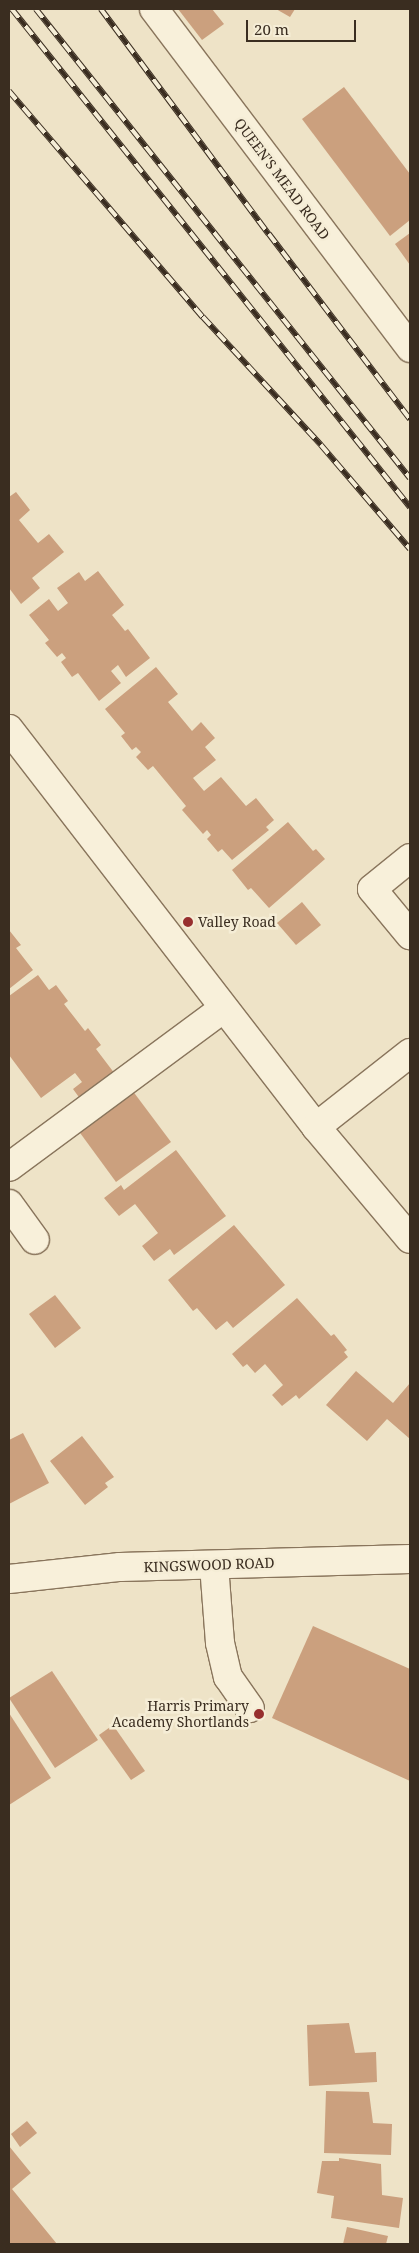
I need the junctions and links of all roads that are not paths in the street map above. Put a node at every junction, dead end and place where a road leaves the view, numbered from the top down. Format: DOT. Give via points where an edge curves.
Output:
graph roads {
  1 [pos="154,9"];
  2 [pos="410,348"];
  3 [pos="9,729"];
  4 [pos="410,858"];
  5 [pos="410,935"];
  6 [pos="224,1008"];
  7 [pos="410,1053"];
  8 [pos="316,1128"];
  9 [pos="9,1167"];
  10 [pos="9,1204"];
  11 [pos="410,1239"];
  12 [pos="35,1240"];
  13 [pos="410,1559"];
  14 [pos="214,1565"];
  15 [pos="9,1579"];
  16 [pos="250,1708"];
  1 -- 2 [label="street, QUEEN'S MEAD ROAD"];
  3 -- 6 [label="street"];
  4 -- 5 [label="street" via="372,889"];
  6 -- 8 [label="street"];
  6 -- 9 [label="street"];
  7 -- 8 [label="street"];
  8 -- 11 [label="street"];
  10 -- 12 [label="street"];
  13 -- 14 [label="street, KINGSWOOD ROAD"];
  14 -- 15 [label="street, KINGSWOOD ROAD" via="120,1567"];
  14 -- 16 [label="street" via="220,1643 228,1677"];
}
